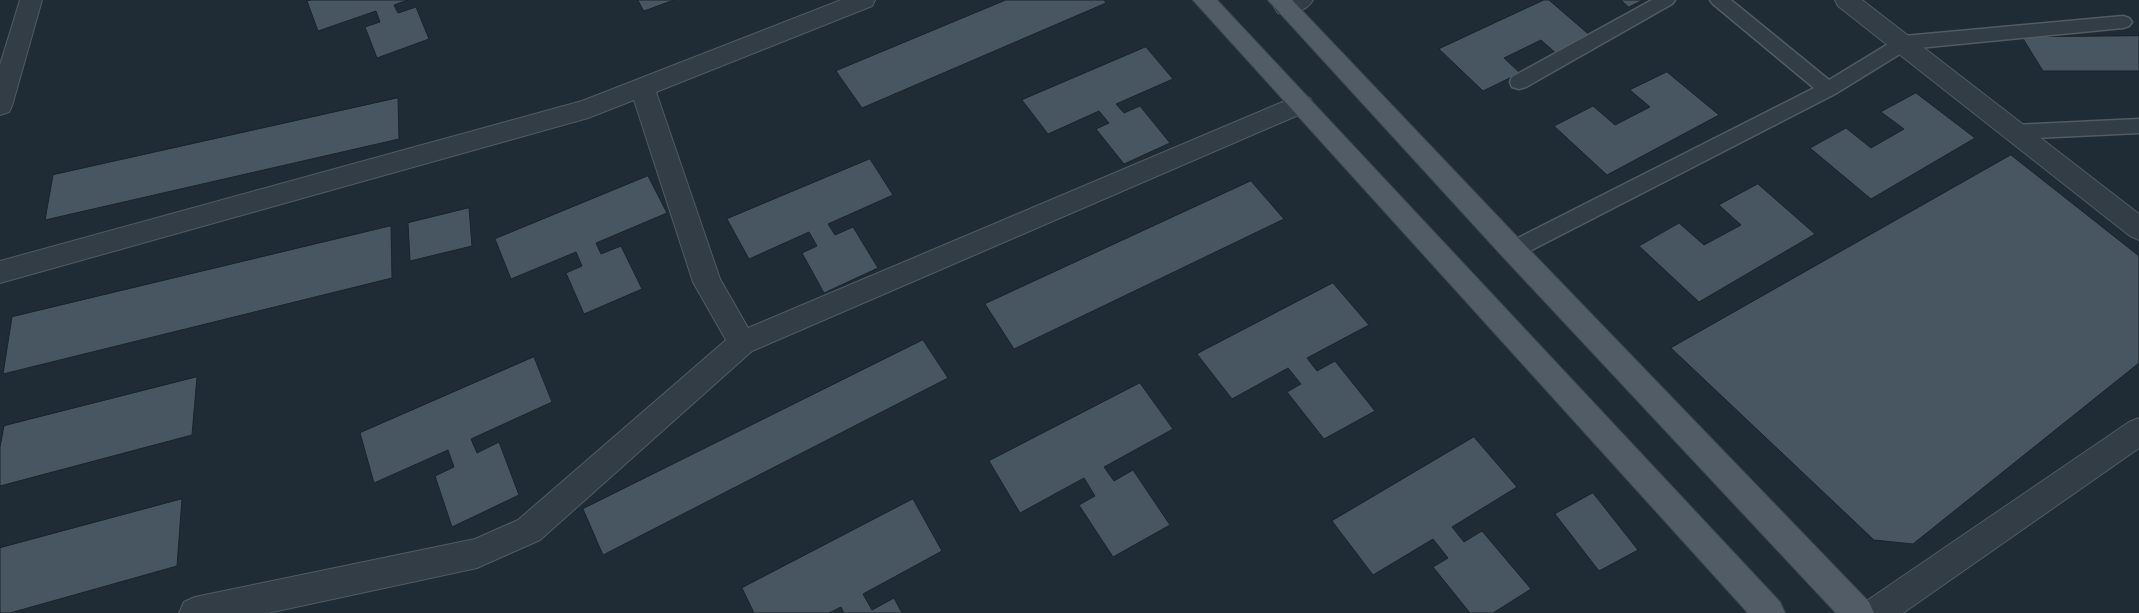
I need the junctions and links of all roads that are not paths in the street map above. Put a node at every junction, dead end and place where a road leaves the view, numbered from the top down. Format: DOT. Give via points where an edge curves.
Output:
graph roads {
  1 [pos="31,0"];
  2 [pos="864,0"];
  3 [pos="1204,0"];
  4 [pos="1666,0"];
  5 [pos="1718,0"];
  6 [pos="1846,0"];
  7 [pos="1289,2"];
  8 [pos="2123,22"];
  9 [pos="1904,43"];
  10 [pos="1519,82"];
  11 [pos="642,87"];
  12 [pos="1828,89"];
  13 [pos="1301,104"];
  14 [pos="0,106"];
  15 [pos="2139,126"];
  16 [pos="2014,132"];
  17 [pos="2139,229"];
  18 [pos="1513,250"];
  19 [pos="0,272"];
  20 [pos="742,343"];
  21 [pos="2139,431"];
  22 [pos="195,613"];
  23 [pos="1769,613"];
  24 [pos="1858,613"];
  25 [pos="1876,613"];
  1 -- 14 [label="street"];
  2 -- 11 [label="street"];
  3 -- 13 [label="main road"];
  4 -- 10 [label="lane"];
  5 -- 12 [label="lane"];
  6 -- 9 [label="street"];
  7 -- 18 [label="main road"];
  8 -- 9 [label="lane"];
  9 -- 12 [label="lane"];
  9 -- 16 [label="street"];
  11 -- 19 [label="street" via="588,109"];
  11 -- 20 [label="street" via="707,282"];
  12 -- 18 [label="lane"];
  13 -- 20 [label="street"];
  13 -- 23 [label="main road"];
  15 -- 16 [label="lane"];
  16 -- 17 [label="street"];
  18 -- 24 [label="main road"];
  20 -- 22 [label="street" via="529,530 478,552"];
  21 -- 25 [label="street"];
}
